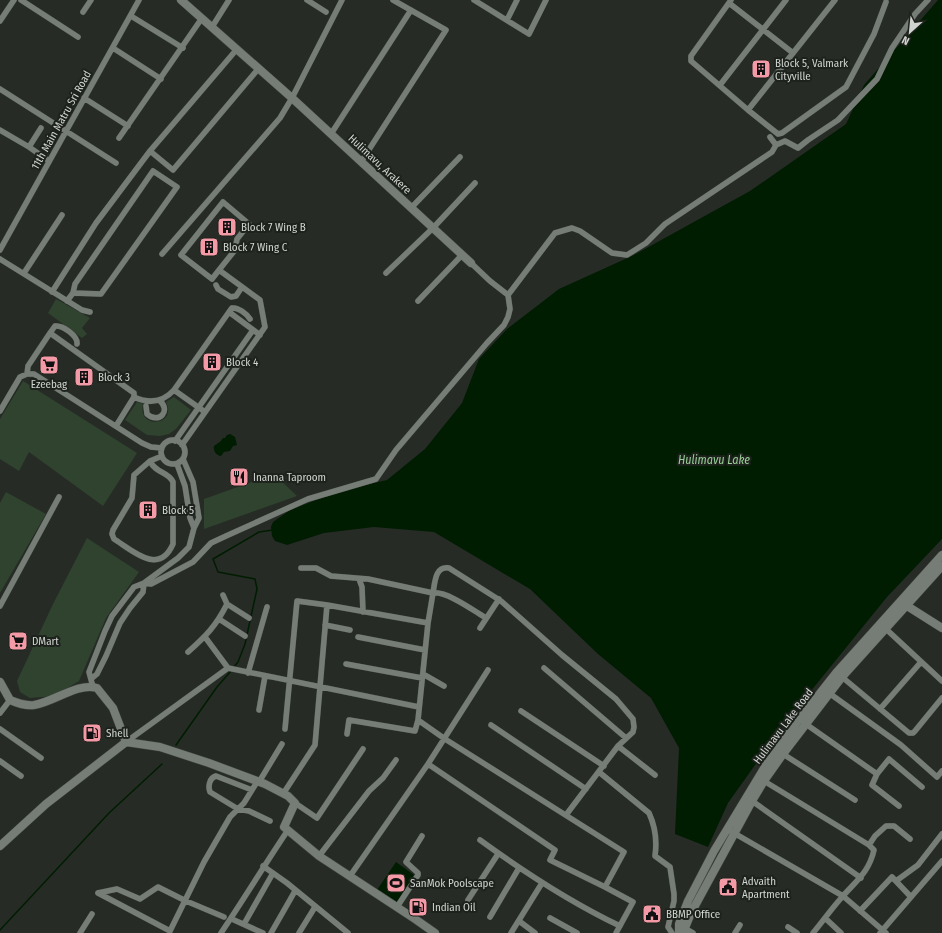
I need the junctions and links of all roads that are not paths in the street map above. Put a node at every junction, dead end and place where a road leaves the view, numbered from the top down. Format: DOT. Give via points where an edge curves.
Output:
graph roads {
  1 [pos="14,0"];
  2 [pos="21,0"];
  3 [pos="91,0"];
  4 [pos="139,0"];
  5 [pos="229,0"];
  6 [pos="307,0"];
  7 [pos="342,0"];
  8 [pos="393,0"];
  9 [pos="474,0"];
  10 [pos="517,0"];
  11 [pos="546,0"];
  12 [pos="786,0"];
  13 [pos="835,0"];
  14 [pos="928,0"];
  15 [pos="886,1"];
  16 [pos="186,2"];
  17 [pos="730,2"];
  18 [pos="484,3"];
  19 [pos="411,10"];
  20 [pos="83,12"];
  21 [pos="326,12"];
  22 [pos="131,16"];
  23 [pos="202,18"];
  24 [pos="507,20"];
  25 [pos="0,21"];
  26 [pos="212,28"];
  27 [pos="763,29"];
  28 [pos="78,37"];
  29 [pos="113,48"];
  30 [pos="183,48"];
  31 [pos="237,49"];
  32 [pos="793,53"];
  33 [pos="259,68"];
  34 [pos="161,79"];
  35 [pos="720,85"];
  36 [pos="0,89"];
  37 [pos="84,98"];
  38 [pos="292,98"];
  39 [pos="748,110"];
  40 [pos="128,126"];
  41 [pos="41,128"];
  42 [pos="0,130"];
  43 [pos="66,132"];
  44 [pos="331,134"];
  45 [pos="770,137"];
  46 [pos="119,138"];
  47 [pos="776,145"];
  48 [pos="29,147"];
  49 [pos="150,151"];
  50 [pos="460,157"];
  51 [pos="49,161"];
  52 [pos="361,162"];
  53 [pos="116,163"];
  54 [pos="476,183"];
  55 [pos="411,208"];
  56 [pos="62,215"];
  57 [pos="433,228"];
  58 [pos="0,250"];
  59 [pos="162,254"];
  60 [pos="462,255"];
  61 [pos="0,259"];
  62 [pos="471,262"];
  63 [pos="219,270"];
  64 [pos="24,273"];
  65 [pos="386,273"];
  66 [pos="216,285"];
  67 [pos="242,287"];
  68 [pos="52,292"];
  69 [pos="73,293"];
  70 [pos="508,295"];
  71 [pos="67,301"];
  72 [pos="418,301"];
  73 [pos="90,312"];
  74 [pos="229,312"];
  75 [pos="250,319"];
  76 [pos="253,330"];
  77 [pos="50,334"];
  78 [pos="260,335"];
  79 [pos="77,344"];
  80 [pos="27,374"];
  81 [pos="174,390"];
  82 [pos="134,397"];
  83 [pos="159,400"];
  84 [pos="146,406"];
  85 [pos="198,408"];
  86 [pos="0,411"];
  87 [pos="204,412"];
  88 [pos="116,426"];
  89 [pos="175,441"];
  90 [pos="182,444"];
  91 [pos="162,448"];
  92 [pos="162,456"];
  93 [pos="183,459"];
  94 [pos="150,461"];
  95 [pos="166,461"];
  96 [pos="177,464"];
  97 [pos="153,467"];
  98 [pos="59,497"];
  99 [pos="194,528"];
  100 [pos="942,555"];
  101 [pos="942,566"];
  102 [pos="301,568"];
  103 [pos="359,578"];
  104 [pos="144,583"];
  105 [pos="433,593"];
  106 [pos="223,595"];
  107 [pos="499,599"];
  108 [pos="905,601"];
  109 [pos="227,604"];
  110 [pos="327,605"];
  111 [pos="0,606"];
  112 [pos="267,607"];
  113 [pos="363,612"];
  114 [pos="249,618"];
  115 [pos="486,618"];
  116 [pos="219,619"];
  117 [pos="942,622"];
  118 [pos="428,623"];
  119 [pos="325,626"];
  120 [pos="480,628"];
  121 [pos="942,628"];
  122 [pos="886,629"];
  123 [pos="350,630"];
  124 [pos="245,636"];
  125 [pos="205,637"];
  126 [pos="358,637"];
  127 [pos="425,650"];
  128 [pos="188,652"];
  129 [pos="921,662"];
  130 [pos="346,664"];
  131 [pos="544,668"];
  132 [pos="231,669"];
  133 [pos="488,670"];
  134 [pos="248,673"];
  135 [pos="265,676"];
  136 [pos="422,676"];
  137 [pos="842,678"];
  138 [pos="289,680"];
  139 [pos="942,681"];
  140 [pos="0,682"];
  141 [pos="92,683"];
  142 [pos="320,686"];
  143 [pos="444,686"];
  144 [pos="829,693"];
  145 [pos="5,694"];
  146 [pos="942,698"];
  147 [pos="419,707"];
  148 [pos="880,709"];
  149 [pos="259,710"];
  150 [pos="521,711"];
  151 [pos="0,713"];
  152 [pos="418,720"];
  153 [pos="802,722"];
  154 [pos="491,725"];
  155 [pos="285,728"];
  156 [pos="0,729"];
  157 [pos="347,734"];
  158 [pos="626,738"];
  159 [pos="445,739"];
  160 [pos="126,742"];
  161 [pos="282,744"];
  162 [pos="618,746"];
  163 [pos="363,749"];
  164 [pos="783,754"];
  165 [pos="41,758"];
  166 [pos="396,760"];
  167 [pos="0,761"];
  168 [pos="428,764"];
  169 [pos="604,766"];
  170 [pos="942,771"];
  171 [pos="599,772"];
  172 [pos="877,774"];
  173 [pos="655,775"];
  174 [pos="21,776"];
  175 [pos="764,781"];
  176 [pos="258,782"];
  177 [pos="922,787"];
  178 [pos="586,789"];
  179 [pos="252,790"];
  180 [pos="283,794"];
  181 [pos="855,800"];
  182 [pos="752,801"];
  183 [pos="295,803"];
  184 [pos="898,806"];
  185 [pos="238,809"];
  186 [pos="566,815"];
  187 [pos="270,821"];
  188 [pos="288,830"];
  189 [pos="731,831"];
  190 [pos="942,834"];
  191 [pos="422,836"];
  192 [pos="910,839"];
  193 [pos="480,840"];
  194 [pos="868,845"];
  195 [pos="0,846"];
  196 [pos="498,854"];
  197 [pos="319,856"];
  198 [pos="942,861"];
  199 [pos="263,866"];
  200 [pos="519,868"];
  201 [pos="273,873"];
  202 [pos="350,876"];
  203 [pos="861,878"];
  204 [pos="896,881"];
  205 [pos="542,883"];
  206 [pos="605,887"];
  207 [pos="295,891"];
  208 [pos="843,896"];
  209 [pos="911,897"];
  210 [pos="468,900"];
  211 [pos="186,901"];
  212 [pos="315,907"];
  213 [pos="397,907"];
  214 [pos="860,911"];
  215 [pos="92,914"];
  216 [pos="224,917"];
  217 [pos="490,917"];
  218 [pos="550,918"];
  219 [pos="825,918"];
  220 [pos="234,920"];
  221 [pos="519,922"];
  222 [pos="244,924"];
  223 [pos="620,926"];
  224 [pos="740,926"];
  225 [pos="788,927"];
  226 [pos="685,932"];
  227 [pos="883,932"];
  228 [pos="80,933"];
  229 [pos="221,933"];
  230 [pos="263,933"];
  231 [pos="271,933"];
  232 [pos="299,933"];
  233 [pos="348,933"];
  234 [pos="435,933"];
  235 [pos="511,933"];
  236 [pos="535,933"];
  237 [pos="577,933"];
  238 [pos="616,933"];
  239 [pos="672,933"];
  240 [pos="735,933"];
  241 [pos="797,933"];
  242 [pos="813,933"];
  243 [pos="841,933"];
  1 -- 25 [label="street"];
  2 -- 28 [label="street"];
  3 -- 20 [label="street"];
  4 -- 22 [label="street, 11th Main Matru Sri Road"];
  5 -- 26 [label="street"];
  6 -- 21 [label="street"];
  7 -- 38 [label="street"];
  8 -- 19 [label="street"];
  9 -- 18 [label="street"];
  10 -- 24 [label="street"];
  11 -- 24 [label="street" via="529,34"];
  12 -- 27 [label="street"];
  13 -- 32 [label="street"];
  14 -- 47 [label="street" via="892,48 877,79 838,120 798,148 785,141"];
  15 -- 39 [label="street" via="874,34 843,90 780,134"];
  16 -- 23 [label="main road, Hulimavu, Arakere"];
  17 -- 27 [label="street"];
  17 -- 35 [label="street" via="690,56 692,63"];
  18 -- 24 [label="street"];
  19 -- 44 [label="street"];
  19 -- 52 [label="street" via="446,30"];
  22 -- 29 [label="street, 11th Main Matru Sri Road"];
  22 -- 30 [label="street"];
  23 -- 26 [label="main road, Hulimavu, Arakere"];
  23 -- 30 [label="street"];
  26 -- 31 [label="main road, Hulimavu, Arakere"];
  27 -- 32 [label="street"];
  27 -- 35 [label="street"];
  29 -- 34 [label="street"];
  29 -- 37 [label="street, 11th Main Matru Sri Road"];
  30 -- 34 [label="street"];
  31 -- 33 [label="main road, Hulimavu, Arakere"];
  31 -- 49 [label="street"];
  32 -- 39 [label="street"];
  33 -- 38 [label="main road, Hulimavu, Arakere"];
  33 -- 49 [label="street" via="173,170"];
  34 -- 40 [label="street"];
  35 -- 39 [label="street"];
  36 -- 43 [label="street"];
  37 -- 40 [label="street"];
  37 -- 43 [label="street, 11th Main Matru Sri Road"];
  38 -- 44 [label="main road, Hulimavu, Arakere"];
  38 -- 59 [label="street" via="274,125"];
  40 -- 46 [label="street"];
  41 -- 48 [label="street"];
  42 -- 48 [label="street"];
  43 -- 51 [label="street, 11th Main Matru Sri Road"];
  43 -- 53 [label="street"];
  44 -- 52 [label="main road, Hulimavu, Arakere"];
  45 -- 47 [label="street"];
  47 -- 70 [label="street" via="772,152 665,224 646,243 631,253 612,253 572,228 555,234"];
  48 -- 51 [label="street"];
  49 -- 68 [label="street" via="96,223"];
  50 -- 55 [label="street"];
  51 -- 58 [label="street, 11th Main Matru Sri Road"];
  52 -- 55 [label="main road, Hulimavu, Arakere"];
  54 -- 57 [label="street"];
  55 -- 57 [label="main road, Hulimavu, Arakere"];
  56 -- 64 [label="street"];
  57 -- 60 [label="main road, Hulimavu, Arakere"];
  57 -- 65 [label="street"];
  60 -- 62 [label="main road, Hulimavu, Arakere"];
  60 -- 72 [label="street"];
  61 -- 64 [label="street"];
  62 -- 70 [label="street, Hulimavu, Arakere"];
  63 -- 63 [label="street" via="212,278 181,255 223,202 249,224 237,239 235,250"];
  63 -- 67 [label="street"];
  64 -- 68 [label="street"];
  66 -- 67 [label="street" via="231,297 236,296"];
  67 -- 78 [label="street" via="260,300 266,326"];
  68 -- 71 [label="street"];
  69 -- 69 [label="street" via="75,284 153,171 177,187 101,294"];
  69 -- 71 [label="street"];
  70 -- 104 [label="street" via="510,309 504,325 396,450 376,479 308,499 211,543 193,562 151,584"];
  71 -- 73 [label="street"];
  74 -- 75 [label="street" via="235,308"];
  74 -- 76 [label="street"];
  74 -- 81 [label="street"];
  76 -- 78 [label="street"];
  76 -- 85 [label="street"];
  77 -- 79 [label="street" via="55,326 61,326 76,337"];
  77 -- 80 [label="street" via="28,366"];
  77 -- 82 [label="street" via="134,394"];
  78 -- 87 [label="street"];
  80 -- 86 [label="street" via="20,377"];
  80 -- 88 [label="street" via="37,374"];
  81 -- 83 [label="street"];
  81 -- 85 [label="street"];
  82 -- 83 [label="street" via="144,401"];
  82 -- 88 [label="street"];
  83 -- 84 [label="street" via="165,409 160,417 149,416"];
  85 -- 87 [label="street"];
  85 -- 89 [label="street"];
  87 -- 90 [label="street"];
  88 -- 91 [label="street" via="146,445"];
  89 -- 90 [label="street"];
  89 -- 91 [label="street" via="168,442"];
  90 -- 93 [label="street" via="185,452"];
  91 -- 92 [label="street"];
  92 -- 94 [label="street"];
  92 -- 95 [label="street"];
  93 -- 96 [label="street"];
  93 -- 99 [label="street" via="193,482 197,502 199,518"];
  94 -- 97 [label="street"];
  94 -- 97 [label="street" via="134,475 132,498 112,534 114,539 146,560 164,556 173,544 174,487 170,477"];
  95 -- 96 [label="street"];
  95 -- 97 [label="street"];
  96 -- 99 [label="street" via="185,486"];
  98 -- 111 [label="street"];
  99 -- 104 [label="street" via="189,546 178,558"];
  100 -- 108 [label="main road, Hulimavu Lake Road"];
  101 -- 108 [label="main road, Hulimavu Lake Road"];
  102 -- 103 [label="street" via="316,568 331,576"];
  103 -- 105 [label="street"];
  103 -- 113 [label="street"];
  104 -- 141 [label="street" via="143,592 120,623"];
  104 -- 141 [label="street" via="134,586 110,621 89,672"];
  105 -- 107 [label="street" via="435,577 444,567"];
  105 -- 115 [label="street" via="453,598"];
  105 -- 118 [label="street"];
  106 -- 109 [label="street"];
  107 -- 115 [label="street"];
  107 -- 158 [label="street" via="627,710 634,724 633,732"];
  108 -- 117 [label="main road"];
  108 -- 121 [label="main road"];
  108 -- 122 [label="main road, Hulimavu Lake Road"];
  108 -- 153 [label="main road, Hulimavu Lake Road" via="836,673"];
  109 -- 114 [label="street"];
  109 -- 116 [label="street"];
  110 -- 113 [label="street"];
  110 -- 119 [label="street"];
  110 -- 138 [label="street" via="297,601"];
  112 -- 134 [label="street"];
  113 -- 118 [label="street"];
  115 -- 120 [label="street"];
  116 -- 124 [label="street"];
  116 -- 125 [label="street"];
  118 -- 127 [label="street"];
  119 -- 123 [label="street"];
  119 -- 142 [label="street"];
  122 -- 129 [label="street"];
  122 -- 137 [label="main road, Hulimavu Lake Road"];
  125 -- 128 [label="street"];
  125 -- 132 [label="street"];
  126 -- 127 [label="street"];
  127 -- 136 [label="street"];
  129 -- 139 [label="street"];
  129 -- 148 [label="street"];
  130 -- 136 [label="street"];
  131 -- 158 [label="street"];
  132 -- 134 [label="street"];
  132 -- 160 [label="street"];
  133 -- 159 [label="street"];
  134 -- 135 [label="street"];
  135 -- 138 [label="street"];
  135 -- 149 [label="street"];
  136 -- 143 [label="street"];
  136 -- 147 [label="street"];
  137 -- 144 [label="main road, Hulimavu Lake Road"];
  137 -- 148 [label="street"];
  138 -- 142 [label="street"];
  138 -- 155 [label="street"];
  140 -- 145 [label="main road"];
  141 -- 145 [label="main road" via="34,705 27,705"];
  141 -- 160 [label="main road" via="113,708"];
  142 -- 147 [label="street"];
  142 -- 180 [label="street" via="315,745"];
  144 -- 153 [label="main road, Hulimavu Lake Road"];
  144 -- 170 [label="street" via="901,746 937,777"];
  145 -- 151 [label="street"];
  146 -- 148 [label="street" via="913,733 909,733"];
  147 -- 152 [label="street"];
  150 -- 169 [label="street"];
  152 -- 157 [label="street" via="415,731 348,720"];
  152 -- 159 [label="street"];
  153 -- 164 [label="main road, Hulimavu Lake Road"];
  153 -- 172 [label="street"];
  153 -- 189 [label="main road, Hulimavu Lake Road" via="766,765"];
  154 -- 178 [label="street"];
  156 -- 165 [label="street"];
  158 -- 162 [label="street"];
  159 -- 168 [label="street"];
  159 -- 186 [label="street"];
  160 -- 176 [label="main road" via="168,750"];
  160 -- 195 [label="main road" via="46,804"];
  161 -- 176 [label="street"];
  162 -- 169 [label="street"];
  162 -- 173 [label="street"];
  163 -- 183 [label="street" via="318,818"];
  164 -- 175 [label="main road, Hulimavu Lake Road"];
  164 -- 181 [label="street"];
  166 -- 197 [label="street"];
  167 -- 174 [label="street"];
  168 -- 202 [label="street"];
  168 -- 206 [label="street" via="555,850 550,860"];
  169 -- 171 [label="street"];
  171 -- 178 [label="street"];
  171 -- 239 [label="street" via="649,813 653,822 655,856 670,867 674,894 668,927"];
  172 -- 177 [label="street" via="889,758"];
  172 -- 184 [label="street" via="872,785"];
  175 -- 182 [label="main road, Hulimavu Lake Road"];
  175 -- 194 [label="street"];
  176 -- 179 [label="street"];
  176 -- 180 [label="main road"];
  178 -- 186 [label="street"];
  179 -- 185 [label="street"];
  179 -- 185 [label="street" via="216,776 212,778 210,792"];
  180 -- 183 [label="main road"];
  182 -- 189 [label="main road, Hulimavu Lake Road"];
  182 -- 203 [label="street"];
  183 -- 188 [label="main road" via="284,827"];
  185 -- 187 [label="street"];
  185 -- 211 [label="street" via="230,817 204,862"];
  186 -- 206 [label="street" via="624,852"];
  188 -- 197 [label="main road"];
  188 -- 199 [label="street"];
  189 -- 208 [label="street"];
  189 -- 226 [label="main road, Hulimavu Lake Road" via="691,913"];
  190 -- 204 [label="street" via="918,865"];
  191 -- 213 [label="street" via="406,862 418,875"];
  192 -- 194 [label="street" via="894,826 886,826"];
  193 -- 196 [label="street"];
  194 -- 203 [label="street" via="874,850"];
  196 -- 200 [label="street"];
  196 -- 210 [label="street"];
  197 -- 202 [label="main road"];
  198 -- 209 [label="street"];
  199 -- 201 [label="street"];
  199 -- 229 [label="street"];
  200 -- 205 [label="street"];
  200 -- 217 [label="street"];
  201 -- 207 [label="street"];
  201 -- 222 [label="street"];
  202 -- 213 [label="main road"];
  203 -- 208 [label="street"];
  204 -- 209 [label="street"];
  204 -- 214 [label="street" via="892,877"];
  205 -- 221 [label="street"];
  205 -- 223 [label="street" via="585,909"];
  206 -- 223 [label="street" via="633,902"];
  207 -- 212 [label="street"];
  207 -- 231 [label="street"];
  208 -- 214 [label="street"];
  208 -- 219 [label="street"];
  209 -- 227 [label="street"];
  211 -- 211 [label="street" via="170,932 98,893 117,889 140,899 158,887"];
  211 -- 216 [label="street"];
  212 -- 232 [label="street"];
  212 -- 233 [label="street"];
  213 -- 234 [label="main road"];
  214 -- 227 [label="street"];
  215 -- 228 [label="street"];
  218 -- 237 [label="street"];
  219 -- 242 [label="street"];
  219 -- 243 [label="street"];
  220 -- 222 [label="street"];
  221 -- 235 [label="street"];
  221 -- 236 [label="street"];
  222 -- 230 [label="street"];
  223 -- 238 [label="street"];
  224 -- 240 [label="street"];
  225 -- 241 [label="street"];
}
